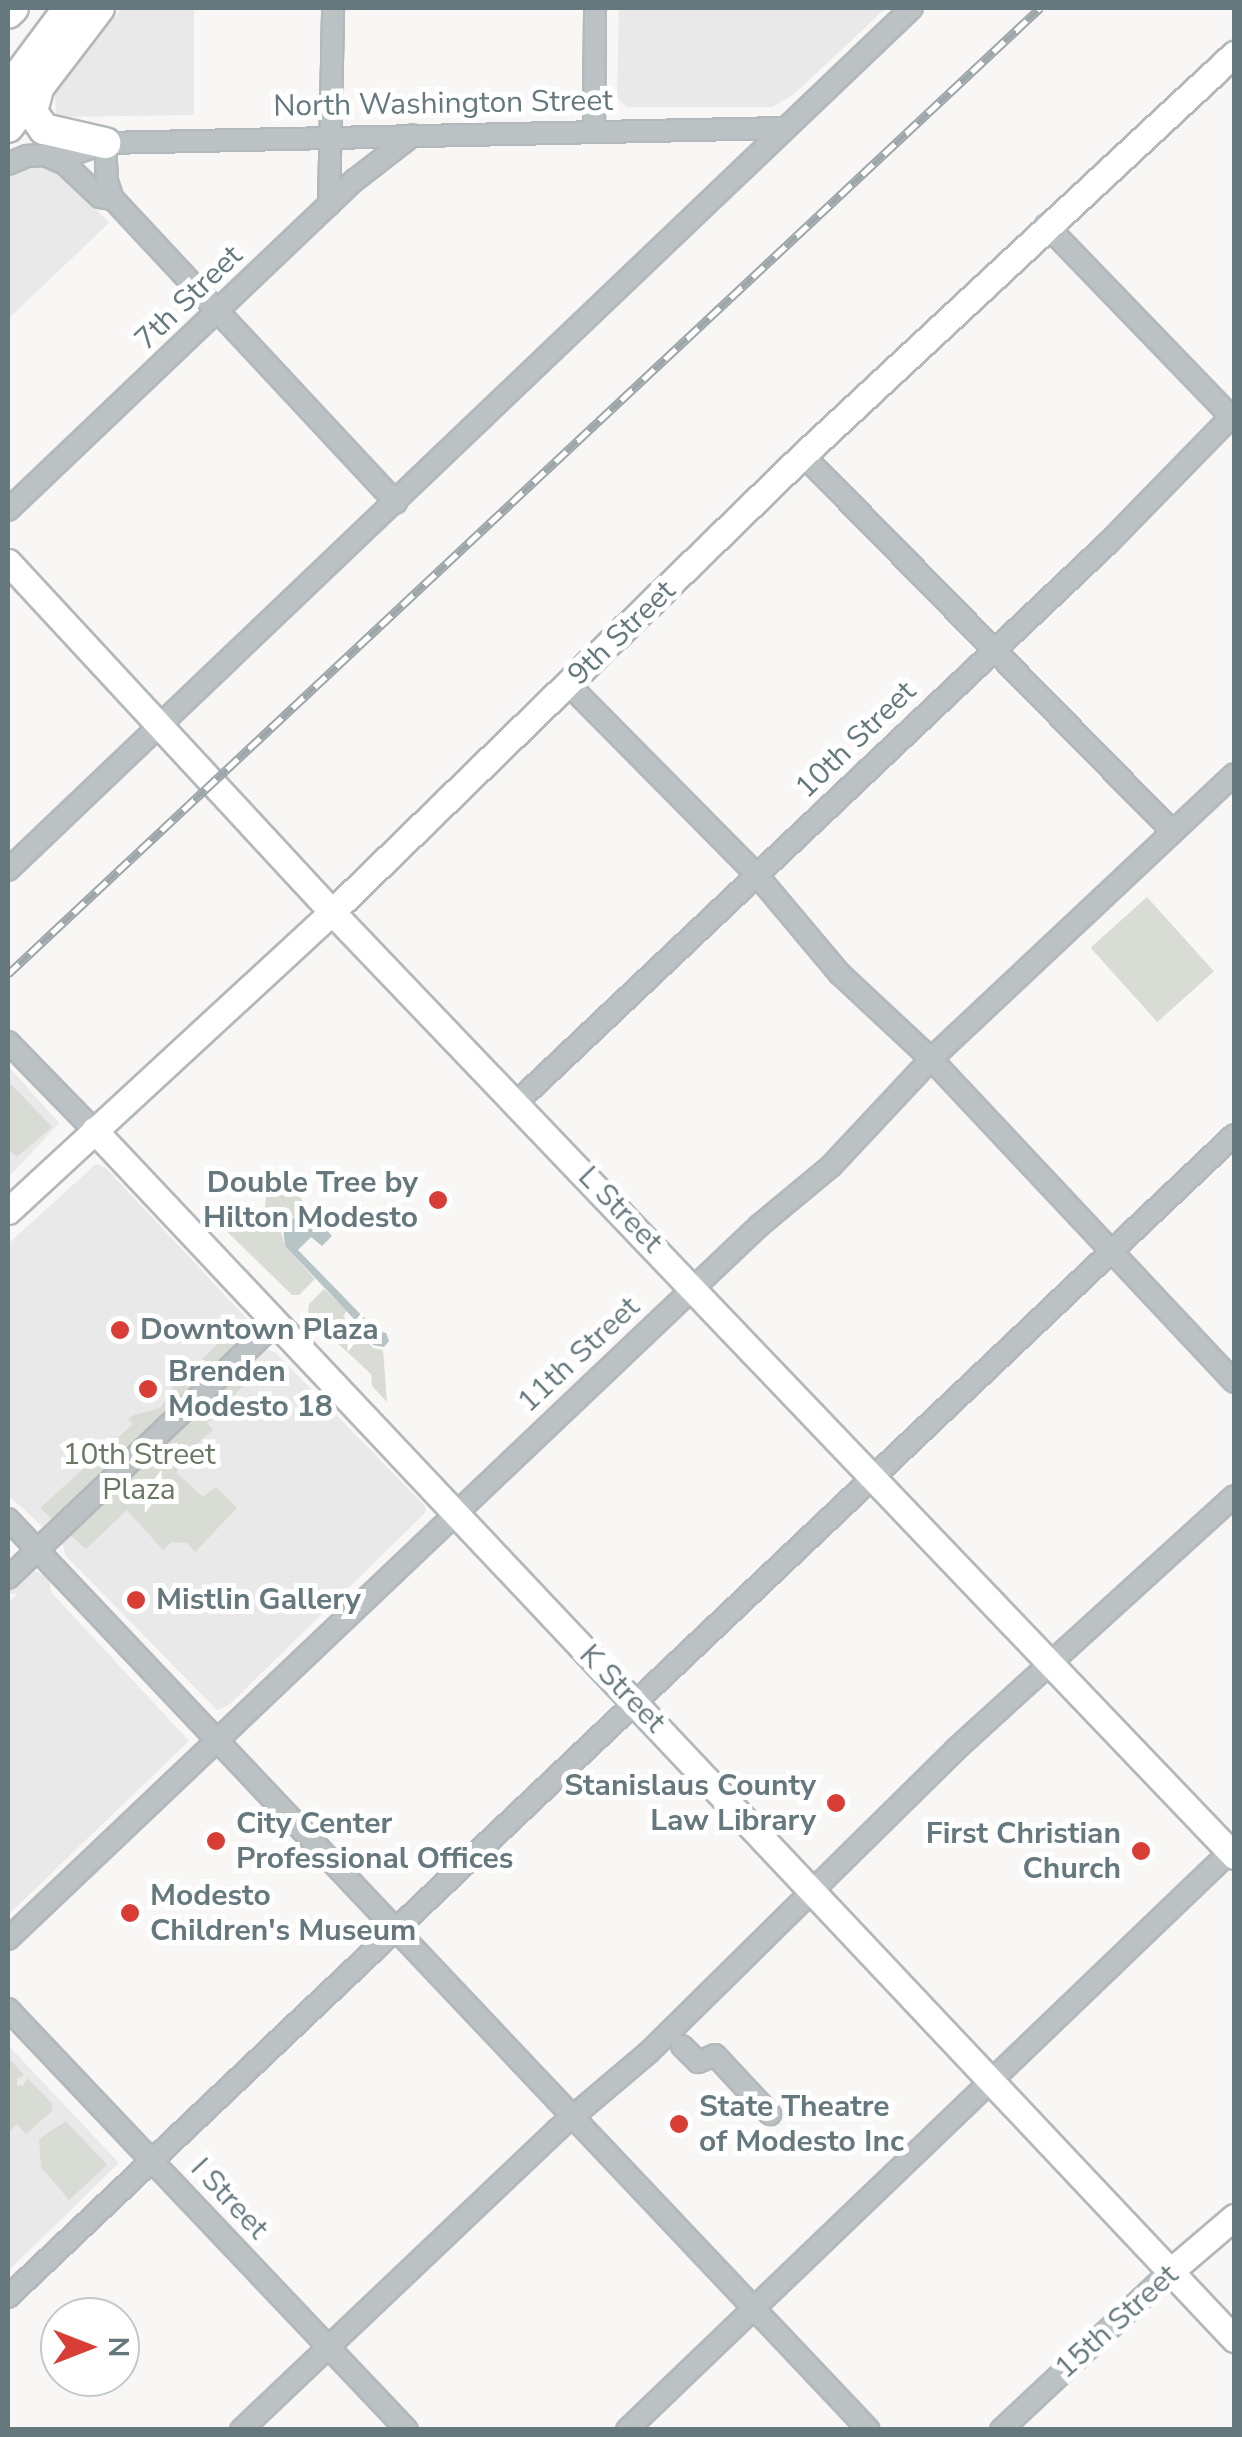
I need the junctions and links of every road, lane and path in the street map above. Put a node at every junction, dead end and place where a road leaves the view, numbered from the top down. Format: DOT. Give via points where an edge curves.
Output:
graph roads {
  1 [pos="69,8"];
  2 [pos="99,8"];
  3 [pos="333,8"];
  4 [pos="595,8"];
  5 [pos="912,8"];
  6 [pos="1234,54"];
  7 [pos="23,89"];
  8 [pos="8,126"];
  9 [pos="782,128"];
  10 [pos="594,130"];
  11 [pos="415,134"];
  12 [pos="329,138"];
  13 [pos="105,143"];
  14 [pos="38,154"];
  15 [pos="8,164"];
  16 [pos="113,199"];
  17 [pos="329,205"];
  18 [pos="1046,226"];
  19 [pos="218,313"];
  20 [pos="1234,417"];
  21 [pos="803,455"];
  22 [pos="396,502"];
  23 [pos="8,510"];
  24 [pos="8,562"];
  25 [pos="995,648"];
  26 [pos="569,685"];
  27 [pos="158,728"];
  28 [pos="1234,774"];
  29 [pos="1173,832"];
  30 [pos="8,870"];
  31 [pos="756,874"];
  32 [pos="332,912"];
  33 [pos="8,1042"];
  34 [pos="931,1059"];
  35 [pos="515,1104"];
  36 [pos="94,1130"];
  37 [pos="1234,1135"];
  38 [pos="8,1211"];
  39 [pos="1114,1253"];
  40 [pos="694,1287"];
  41 [pos="274,1324"];
  42 [pos="1234,1382"];
  43 [pos="874,1477"];
  44 [pos="1234,1496"];
  45 [pos="453,1514"];
  46 [pos="8,1519"];
  47 [pos="39,1551"];
  48 [pos="8,1578"];
  49 [pos="1050,1663"];
  50 [pos="634,1700"];
  51 [pos="217,1742"];
  52 [pos="1233,1852"];
  53 [pos="812,1890"];
  54 [pos="396,1929"];
  55 [pos="8,1939"];
  56 [pos="8,2009"];
  57 [pos="682,2046"];
  58 [pos="994,2079"];
  59 [pos="770,2114"];
  60 [pos="574,2117"];
  61 [pos="152,2162"];
  62 [pos="1234,2217"];
  63 [pos="1172,2270"];
  64 [pos="8,2297"];
  65 [pos="756,2309"];
  66 [pos="1234,2339"];
  67 [pos="328,2348"];
  68 [pos="241,2430"];
  69 [pos="407,2430"];
  70 [pos="627,2430"];
  71 [pos="869,2430"];
  72 [pos="1001,2430"];
  1 -- 7 [label="highway"];
  2 -- 7 [label="highway"];
  3 -- 12 [label="street"];
  4 -- 10 [label="street"];
  5 -- 9 [label="street"];
  6 -- 18 [label="main road, 9th Street"];
  7 -- 8 [label="highway"];
  7 -- 13 [label="highway" via="44,129"];
  9 -- 10 [label="street, North Washington Street"];
  9 -- 22 [label="street"];
  10 -- 11 [label="street, North Washington Street"];
  11 -- 12 [label="street, North Washington Street"];
  11 -- 17 [label="street, 7th Street"];
  12 -- 13 [label="street, North Washington Street"];
  12 -- 17 [label="street"];
  13 -- 14 [label="street, North Washington Street" via="76,153"];
  13 -- 16 [label="street"];
  14 -- 15 [label="street, North Washington Street"];
  14 -- 16 [label="street" via="65,164 91,191"];
  16 -- 19 [label="street"];
  17 -- 19 [label="street, 7th Street"];
  18 -- 20 [label="street"];
  18 -- 21 [label="main road, 9th Street"];
  19 -- 22 [label="street"];
  19 -- 23 [label="street, 7th Street"];
  20 -- 25 [label="street, 10th Street"];
  21 -- 25 [label="street"];
  21 -- 26 [label="main road, 9th Street"];
  22 -- 27 [label="street"];
  24 -- 27 [label="main road, L Street"];
  25 -- 29 [label="street"];
  25 -- 31 [label="street, 10th Street"];
  26 -- 31 [label="street"];
  26 -- 32 [label="main road, 9th Street"];
  27 -- 30 [label="street"];
  27 -- 32 [label="main road, L Street"];
  28 -- 29 [label="street, 11th Street"];
  29 -- 34 [label="street, 11th Street"];
  31 -- 34 [label="street" via="840,974"];
  31 -- 35 [label="street, 10th Street"];
  32 -- 35 [label="main road, L Street"];
  32 -- 36 [label="main road, 9th Street"];
  33 -- 36 [label="street, K Street"];
  34 -- 39 [label="street"];
  34 -- 40 [label="street, 11th Street" via="831,1166"];
  35 -- 40 [label="main road, L Street"];
  36 -- 38 [label="main road, 9th Street"];
  36 -- 41 [label="main road, K Street"];
  37 -- 39 [label="street"];
  39 -- 42 [label="street"];
  39 -- 43 [label="street"];
  40 -- 43 [label="main road, L Street"];
  40 -- 45 [label="street, 11th Street"];
  41 -- 45 [label="main road, K Street"];
  41 -- 47 [label="street"];
  43 -- 49 [label="main road, L Street"];
  43 -- 50 [label="street"];
  44 -- 49 [label="street"];
  45 -- 50 [label="main road, K Street"];
  45 -- 51 [label="street, 11th Street"];
  46 -- 47 [label="street"];
  47 -- 48 [label="street"];
  47 -- 51 [label="street"];
  49 -- 52 [label="main road, L Street"];
  49 -- 53 [label="street"];
  50 -- 53 [label="main road, K Street"];
  50 -- 54 [label="street"];
  51 -- 54 [label="street"];
  51 -- 55 [label="street, 11th Street"];
  52 -- 58 [label="street"];
  53 -- 58 [label="main road, K Street"];
  53 -- 60 [label="street" via="650,2052"];
  54 -- 60 [label="street"];
  54 -- 61 [label="street"];
  56 -- 61 [label="street, I Street"];
  57 -- 59 [label="street" via="698,2062 715,2055"];
  58 -- 63 [label="main road, K Street"];
  58 -- 65 [label="street"];
  60 -- 65 [label="street"];
  60 -- 67 [label="street"];
  61 -- 64 [label="street"];
  61 -- 67 [label="street, I Street"];
  62 -- 63 [label="main road, 15th Street"];
  63 -- 66 [label="main road, K Street"];
  63 -- 72 [label="street, 15th Street"];
  65 -- 70 [label="street"];
  65 -- 71 [label="street"];
  67 -- 68 [label="street"];
  67 -- 69 [label="street, I Street"];
}
